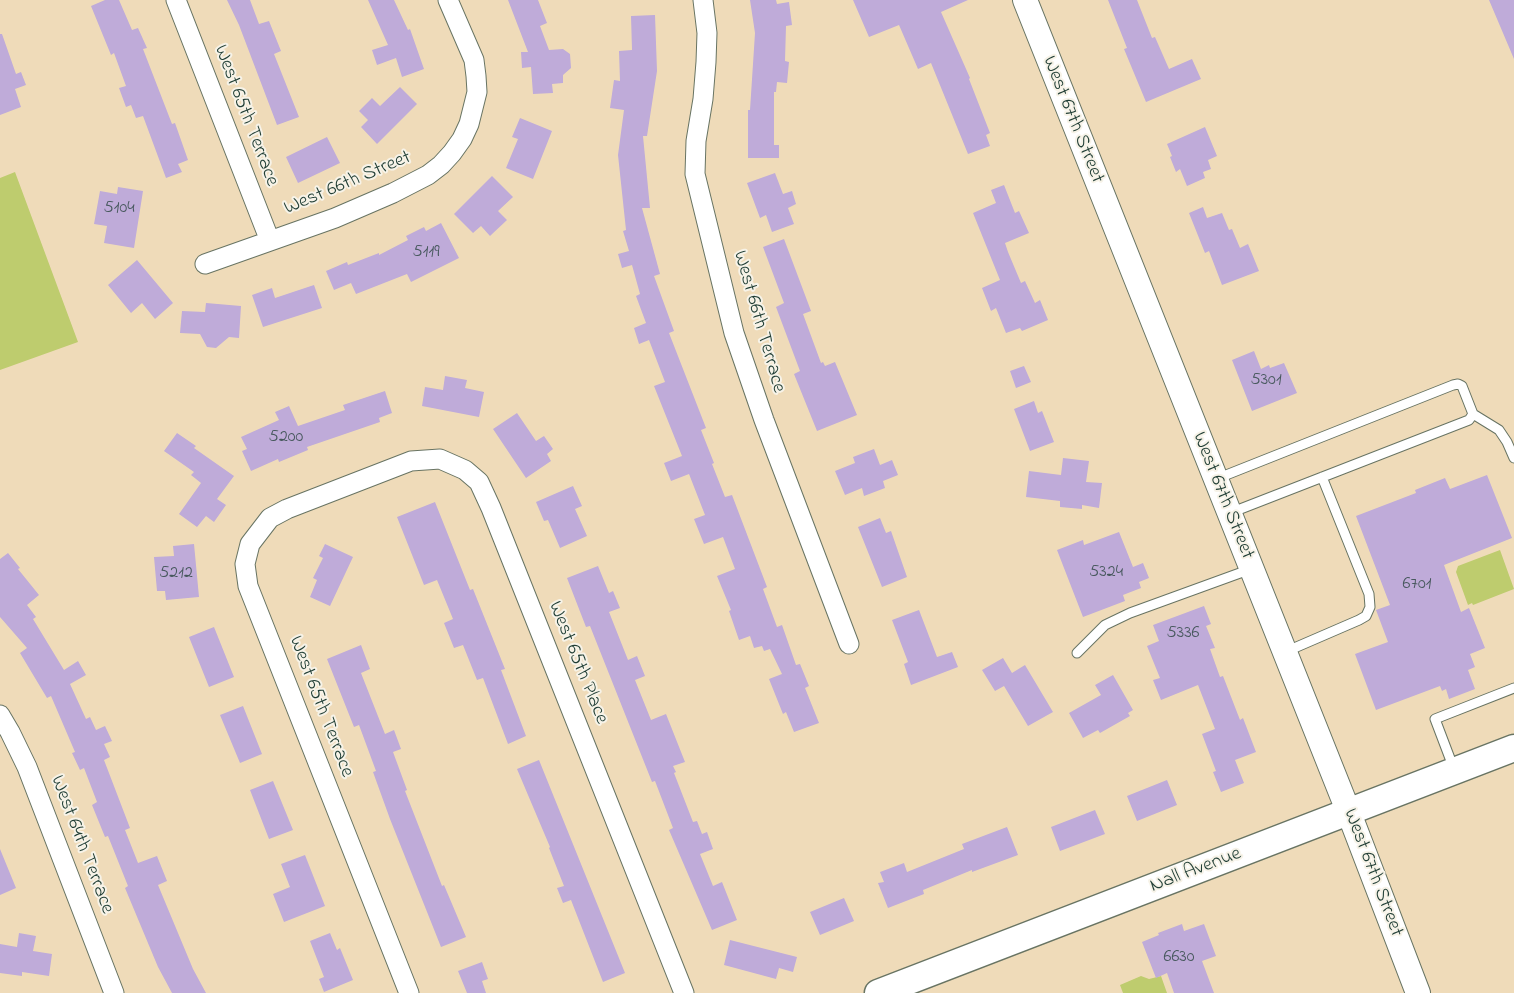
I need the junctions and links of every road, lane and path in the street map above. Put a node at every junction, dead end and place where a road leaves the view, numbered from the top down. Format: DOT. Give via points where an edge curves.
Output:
graph roads {
  1 [pos="176,0"];
  2 [pos="448,0"];
  3 [pos="703,0"];
  4 [pos="1024,0"];
  5 [pos="270,241"];
  6 [pos="205,264"];
  7 [pos="1471,417"];
  8 [pos="1514,458"];
  9 [pos="1322,477"];
  10 [pos="1215,479"];
  11 [pos="348,485"];
  12 [pos="1229,514"];
  13 [pos="1251,569"];
  14 [pos="849,644"];
  15 [pos="1284,652"];
  16 [pos="1077,654"];
  17 [pos="1514,688"];
  18 [pos="0,715"];
  19 [pos="1514,748"];
  20 [pos="1454,771"];
  21 [pos="1349,813"];
  22 [pos="114,993"];
  23 [pos="409,993"];
  24 [pos="684,993"];
  25 [pos="878,993"];
  26 [pos="1418,993"];
  1 -- 5 [label="street, West 65th Terrace"];
  2 -- 5 [label="street, West 66th Street" via="474,60 477,92 470,124 452,153 428,176 393,193"];
  3 -- 14 [label="street, West 66th Terrace" via="706,62 695,174 734,333"];
  4 -- 10 [label="street, West 67th Street"];
  5 -- 6 [label="street"];
  7 -- 8 [label="lane" via="1499,430"];
  7 -- 9 [label="lane"];
  7 -- 10 [label="lane" via="1462,386 1453,385"];
  9 -- 12 [label="lane"];
  9 -- 15 [label="lane" via="1369,594 1370,607 1366,616"];
  10 -- 12 [label="street, West 67th Street"];
  11 -- 23 [label="street, West 65th Terrace" via="270,518 250,544 245,564 248,586"];
  11 -- 24 [label="street, West 65th Place" via="411,462 440,459 466,470 478,482"];
  12 -- 13 [label="street, West 67th Street"];
  13 -- 15 [label="street, West 67th Street"];
  13 -- 16 [label="lane" via="1105,625"];
  15 -- 21 [label="street, West 67th Street"];
  17 -- 20 [label="lane" via="1435,719"];
  18 -- 22 [label="street, West 64th Terrace" via="27,767"];
  19 -- 20 [label="main road, Nall Avenue"];
  20 -- 21 [label="main road, Nall Avenue"];
  21 -- 25 [label="main road, Nall Avenue"];
  21 -- 26 [label="street, West 67th Street"];
}
